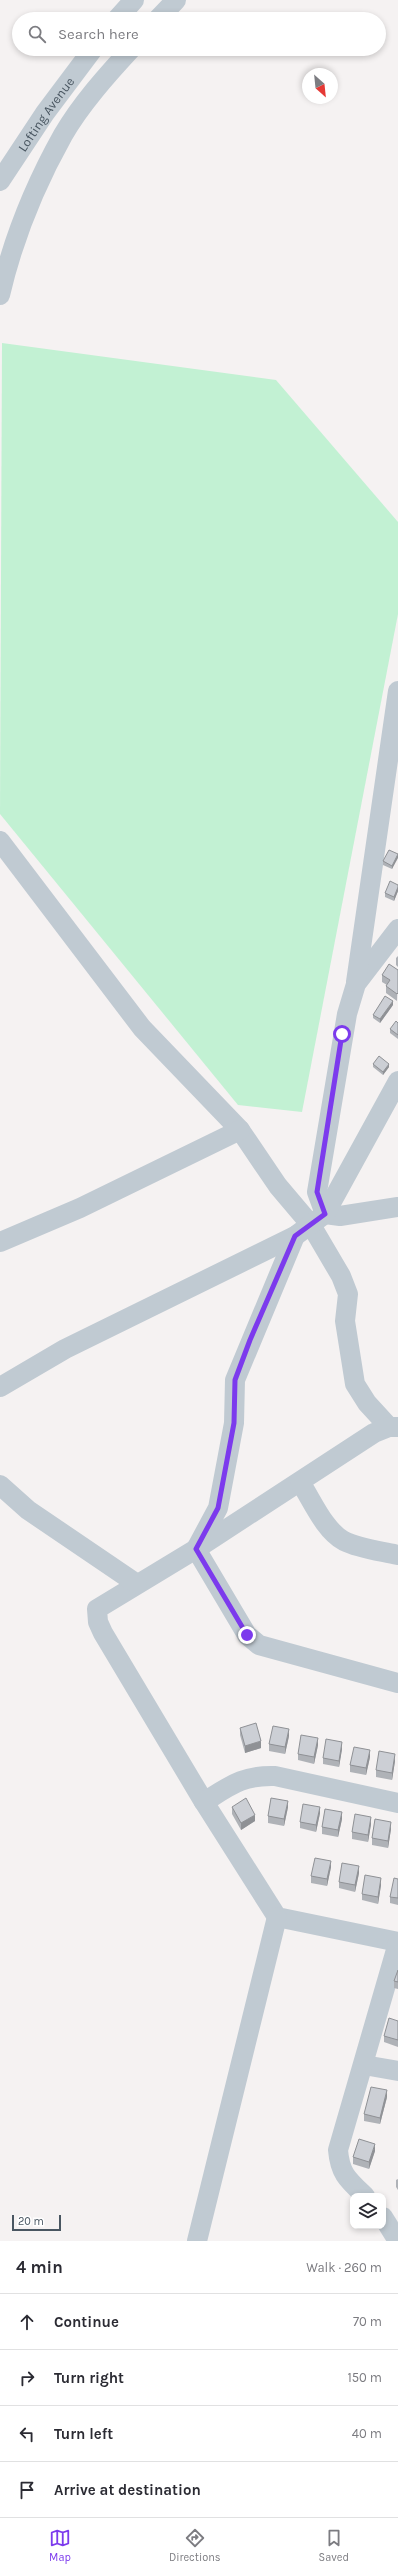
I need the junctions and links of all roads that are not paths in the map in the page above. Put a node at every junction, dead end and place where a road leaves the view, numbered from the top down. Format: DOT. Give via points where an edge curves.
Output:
graph roads {
  1 [pos="134,0"];
  2 [pos="176,0"];
  3 [pos="123,12"];
  4 [pos="165,12"];
  5 [pos="88,56"];
  6 [pos="125,56"];
  7 [pos="0,181"];
  8 [pos="0,295"];
  9 [pos="398,691"];
  10 [pos="0,841"];
  11 [pos="398,929"];
  12 [pos="356,984"];
  13 [pos="398,1081"];
  14 [pos="240,1130"];
  15 [pos="398,1206"];
  16 [pos="311,1225"];
  17 [pos="0,1242"];
  18 [pos="0,1387"];
  19 [pos="394,1427"];
  20 [pos="300,1482"];
  21 [pos="0,1485"];
  22 [pos="196,1549"];
  23 [pos="398,1555"];
  24 [pos="137,1584"];
  25 [pos="398,1683"];
  26 [pos="204,1802"];
  27 [pos="398,1804"];
  28 [pos="277,1917"];
  29 [pos="398,1942"];
  30 [pos="364,2065"];
  31 [pos="398,2071"];
  32 [pos="362,2193"];
  33 [pos="386,2222"];
  34 [pos="197,2241"];
  35 [pos="398,2241"];
  1 -- 3 [label="street"];
  2 -- 4 [label="street"];
  5 -- 7 [label="street, Lofting Avenue"];
  6 -- 8 [label="street" via="105,78 64,134 30,201 8,262"];
  9 -- 12 [label="street"];
  10 -- 14 [label="street" via="142,1028"];
  11 -- 12 [label="street"];
  12 -- 16 [label="street" via="342,1034"];
  13 -- 16 [label="street"];
  14 -- 16 [label="street" via="278,1186"];
  14 -- 17 [label="street" via="80,1208"];
  15 -- 16 [label="street" via="340,1216"];
  16 -- 18 [label="street" via="65,1349"];
  16 -- 19 [label="street" via="342,1276 348,1294 345,1321 355,1384 367,1403"];
  16 -- 22 [label="street" via="235,1380 234,1423 218,1508"];
  19 -- 20 [label="street" via="374,1433"];
  20 -- 22 [label="street"];
  20 -- 23 [label="street" via="328,1526 343,1540 356,1546"];
  21 -- 24 [label="street" via="28,1510"];
  22 -- 24 [label="street"];
  22 -- 25 [label="street" via="247,1635 259,1645"];
  24 -- 26 [label="street" via="97,1609 98,1622"];
  26 -- 27 [label="street" via="234,1783 255,1775 275,1776"];
  26 -- 28 [label="street"];
  28 -- 29 [label="street"];
  28 -- 34 [label="street"];
  29 -- 30 [label="street"];
  30 -- 31 [label="street"];
  30 -- 32 [label="street" via="338,2150 339,2167 349,2182"];
  33 -- 35 [label="street"];
}
